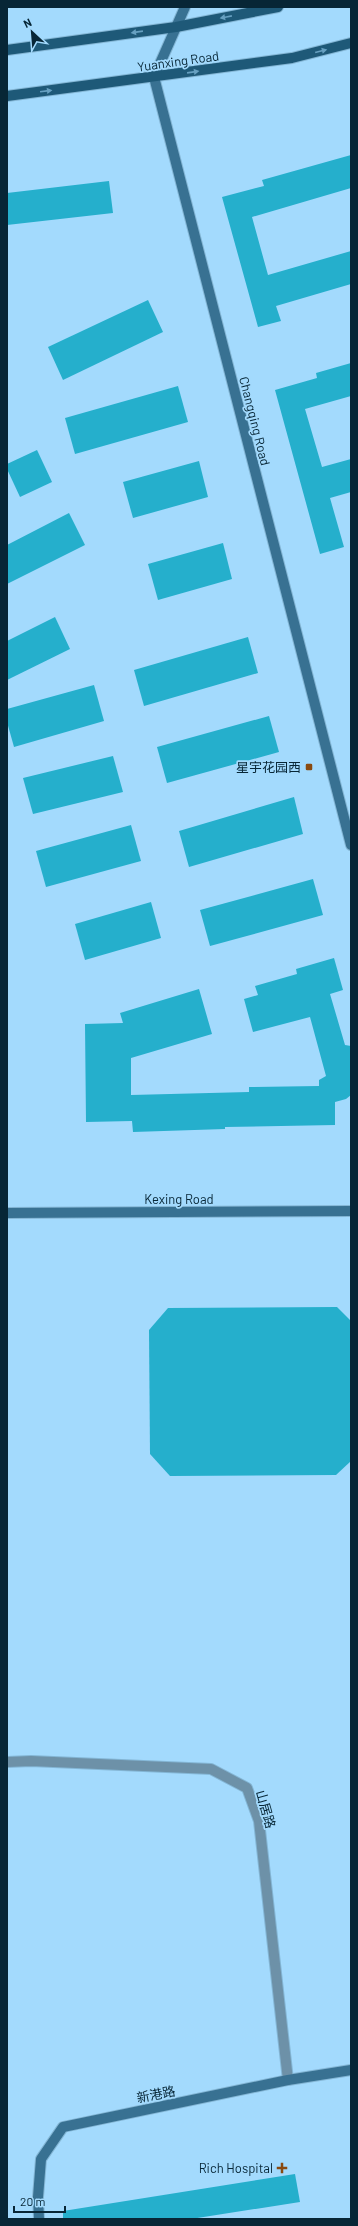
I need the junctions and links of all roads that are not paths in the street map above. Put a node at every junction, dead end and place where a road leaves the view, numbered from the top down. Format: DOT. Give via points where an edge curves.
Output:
graph roads {
  1 [pos="185,7"];
  2 [pos="278,7"];
  3 [pos="176,27"];
  4 [pos="351,43"];
  5 [pos="7,50"];
  6 [pos="154,78"];
  7 [pos="7,96"];
  8 [pos="351,845"];
  9 [pos="351,1211"];
  10 [pos="7,1213"];
  11 [pos="7,1762"];
  12 [pos="351,2070"];
  13 [pos="288,2080"];
  14 [pos="39,2219"];
  1 -- 3 [label="street"];
  2 -- 3 [label="main road, one-way"];
  3 -- 5 [label="main road, one-way"];
  3 -- 6 [label="street"];
  6 -- 4 [label="main road, Yuanxing Road, one-way" via="292,58"];
  7 -- 6 [label="main road, Yuanxing Road, one-way"];
  6 -- 8 [label="street, Changqing Road"];
  9 -- 10 [label="street, Kexing Road"];
  11 -- 13 [label="street, 山居路" via="210,1769 247,1788 259,1821"];
  12 -- 13 [label="street, 新港路"];
  13 -- 14 [label="street, 新港路" via="63,2127 41,2159"];
}
